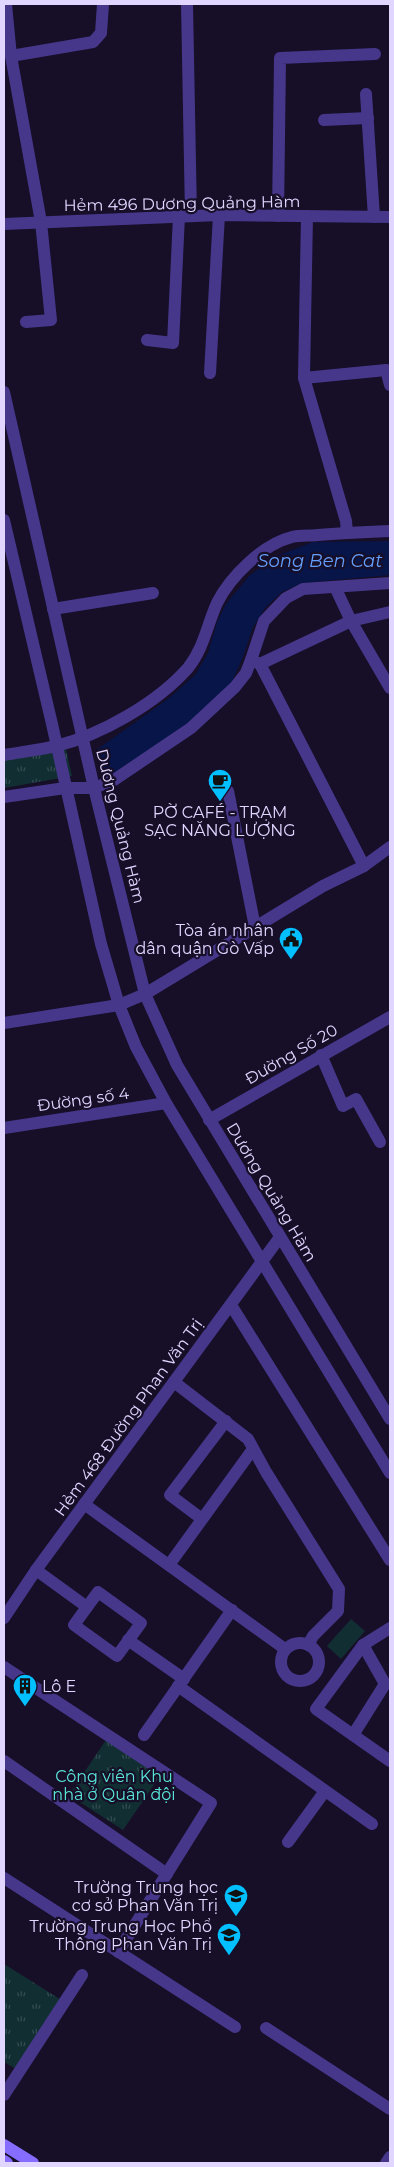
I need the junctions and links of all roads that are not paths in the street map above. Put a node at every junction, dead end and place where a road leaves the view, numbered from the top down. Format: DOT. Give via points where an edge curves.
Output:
graph roads {
  1 [pos="6,4"];
  2 [pos="103,4"];
  3 [pos="187,4"];
  4 [pos="375,54"];
  5 [pos="11,56"];
  6 [pos="366,94"];
  7 [pos="368,118"];
  8 [pos="324,120"];
  9 [pos="218,215"];
  10 [pos="185,216"];
  11 [pos="278,216"];
  12 [pos="307,216"];
  13 [pos="374,217"];
  14 [pos="390,217"];
  15 [pos="41,222"];
  16 [pos="4,224"];
  17 [pos="26,322"];
  18 [pos="147,340"];
  19 [pos="210,373"];
  20 [pos="304,378"];
  21 [pos="390,386"];
  22 [pos="4,392"];
  23 [pos="4,520"];
  24 [pos="390,531"];
  25 [pos="347,533"];
  26 [pos="6,540"];
  27 [pos="390,583"];
  28 [pos="335,587"];
  29 [pos="153,593"];
  30 [pos="53,609"];
  31 [pos="390,612"];
  32 [pos="351,621"];
  33 [pos="256,662"];
  34 [pos="390,688"];
  35 [pos="83,738"];
  36 [pos="56,746"];
  37 [pos="4,755"];
  38 [pos="65,788"];
  39 [pos="94,788"];
  40 [pos="228,791"];
  41 [pos="4,797"];
  42 [pos="390,847"];
  43 [pos="364,866"];
  44 [pos="255,927"];
  45 [pos="145,994"];
  46 [pos="119,1005"];
  47 [pos="390,1017"];
  48 [pos="4,1019"];
  49 [pos="321,1055"];
  50 [pos="166,1103"];
  51 [pos="209,1120"];
  52 [pos="4,1128"];
  53 [pos="380,1142"];
  54 [pos="280,1237"];
  55 [pos="262,1262"];
  56 [pos="231,1305"];
  57 [pos="174,1382"];
  58 [pos="387,1405"];
  59 [pos="390,1419"];
  60 [pos="226,1421"];
  61 [pos="253,1449"];
  62 [pos="390,1473"];
  63 [pos="84,1504"];
  64 [pos="202,1519"];
  65 [pos="390,1560"];
  66 [pos="169,1565"];
  67 [pos="36,1570"];
  68 [pos="87,1607"];
  69 [pos="232,1610"];
  70 [pos="4,1618"];
  71 [pos="390,1628"];
  72 [pos="128,1640"];
  73 [pos="308,1645"];
  74 [pos="362,1645"];
  75 [pos="285,1649"];
  76 [pos="4,1667"];
  77 [pos="316,1673"];
  78 [pos="181,1683"];
  79 [pos="333,1686"];
  80 [pos="144,1735"];
  81 [pos="353,1735"];
  82 [pos="4,1761"];
  83 [pos="390,1761"];
  84 [pos="325,1790"];
  85 [pos="372,1824"];
  86 [pos="288,1842"];
  87 [pos="167,1874"];
  88 [pos="4,1878"];
  89 [pos="118,1952"];
  90 [pos="82,1975"];
  91 [pos="235,2027"];
  92 [pos="266,2028"];
  93 [pos="4,2095"];
  94 [pos="390,2109"];
  95 [pos="4,2145"];
  96 [pos="390,2157"];
  97 [pos="33,2163"];
  98 [pos="386,2163"];
  1 -- 5 [label="street"];
  2 -- 5 [label="street" via="101,33 93,42"];
  3 -- 10 [label="street"];
  4 -- 11 [label="street" via="280,58"];
  5 -- 15 [label="street"];
  6 -- 7 [label="street"];
  7 -- 8 [label="street"];
  7 -- 13 [label="street"];
  9 -- 10 [label="street, Hẻm 496 Dương Quảng Hàm"];
  9 -- 11 [label="street, Hẻm 496 Dương Quảng Hàm"];
  9 -- 19 [label="street"];
  10 -- 15 [label="street, Hẻm 496 Dương Quảng Hàm"];
  10 -- 18 [label="street" via="173,342"];
  11 -- 12 [label="street, Hẻm 496 Dương Quảng Hàm"];
  12 -- 13 [label="street, Hẻm 496 Dương Quảng Hàm"];
  12 -- 20 [label="street"];
  13 -- 14 [label="street, Hẻm 496 Dương Quảng Hàm"];
  15 -- 16 [label="street, Hẻm 496 Dương Quảng Hàm"];
  15 -- 17 [label="street" via="51,320"];
  20 -- 21 [label="street" via="386,370"];
  20 -- 25 [label="street"];
  22 -- 30 [label="street, Dương Quảng Hàm"];
  23 -- 26 [label="street"];
  24 -- 25 [label="street"];
  25 -- 35 [label="street" via="291,537 250,562 227,586 217,603 198,654 188,668 137,710"];
  26 -- 36 [label="street"];
  27 -- 28 [label="street"];
  28 -- 32 [label="street"];
  28 -- 33 [label="street" via="303,589 286,598 264,620"];
  29 -- 30 [label="street"];
  30 -- 35 [label="street, Dương Quảng Hàm"];
  31 -- 32 [label="street"];
  32 -- 33 [label="street"];
  32 -- 34 [label="street"];
  33 -- 39 [label="street" via="198,723 114,780"];
  33 -- 43 [label="street"];
  35 -- 36 [label="street"];
  35 -- 39 [label="street, Dương Quảng Hàm"];
  36 -- 37 [label="street"];
  36 -- 38 [label="street"];
  38 -- 39 [label="street"];
  38 -- 41 [label="street"];
  38 -- 46 [label="street" via="101,944"];
  39 -- 45 [label="street, Dương Quảng Hàm"];
  40 -- 44 [label="street"];
  42 -- 43 [label="street"];
  43 -- 44 [label="street" via="322,886"];
  44 -- 45 [label="street"];
  45 -- 46 [label="street"];
  45 -- 51 [label="street, Dương Quảng Hàm" via="176,1065"];
  46 -- 48 [label="street"];
  46 -- 50 [label="street" via="136,1047"];
  47 -- 49 [label="street, Đường Số 20"];
  49 -- 51 [label="street, Đường Số 20"];
  49 -- 53 [label="street" via="343,1106 356,1099"];
  50 -- 52 [label="street, Đường số 4"];
  50 -- 55 [label="street"];
  51 -- 54 [label="street, Dương Quảng Hàm"];
  54 -- 55 [label="street, Hẻm 468 Đường Phan Văn Trị"];
  54 -- 58 [label="street, Dương Quảng Hàm"];
  55 -- 56 [label="street, Hẻm 468 Đường Phan Văn Trị"];
  55 -- 62 [label="street"];
  56 -- 57 [label="street, Hẻm 468 Đường Phan Văn Trị"];
  56 -- 65 [label="street"];
  57 -- 60 [label="street"];
  57 -- 63 [label="street, Hẻm 468 Đường Phan Văn Trị"];
  58 -- 59 [label="street, Dương Quảng Hàm"];
  60 -- 61 [label="street" via="248,1439"];
  60 -- 64 [label="street" via="170,1495"];
  61 -- 64 [label="street"];
  61 -- 73 [label="street" via="339,1589 338,1611"];
  63 -- 66 [label="street"];
  63 -- 67 [label="street, Hẻm 468 Đường Phan Văn Trị"];
  64 -- 66 [label="street"];
  66 -- 69 [label="street"];
  67 -- 68 [label="street"];
  67 -- 70 [label="street, Hẻm 468 Đường Phan Văn Trị"];
  68 -- 72 [label="street" via="98,1592 141,1623"];
  68 -- 72 [label="street" via="74,1625 117,1656"];
  69 -- 75 [label="street"];
  69 -- 78 [label="street"];
  71 -- 74 [label="street"];
  72 -- 78 [label="street"];
  73 -- 75 [label="street" via="296,1643"];
  73 -- 77 [label="street" via="317,1654"];
  74 -- 79 [label="street"];
  74 -- 81 [label="street" via="385,1684"];
  75 -- 77 [label="street" via="280,1666 292,1680 305,1681"];
  76 -- 87 [label="street" via="211,1803"];
  77 -- 79 [label="street"];
  78 -- 80 [label="street"];
  78 -- 84 [label="street"];
  79 -- 81 [label="street" via="316,1710"];
  81 -- 83 [label="street"];
  82 -- 87 [label="street"];
  84 -- 85 [label="street"];
  84 -- 86 [label="street"];
  87 -- 89 [label="street"];
  88 -- 89 [label="street"];
  89 -- 91 [label="street"];
  90 -- 93 [label="street"];
  92 -- 94 [label="street"];
  95 -- 97 [label="main road"];
  96 -- 98 [label="street"];
}
